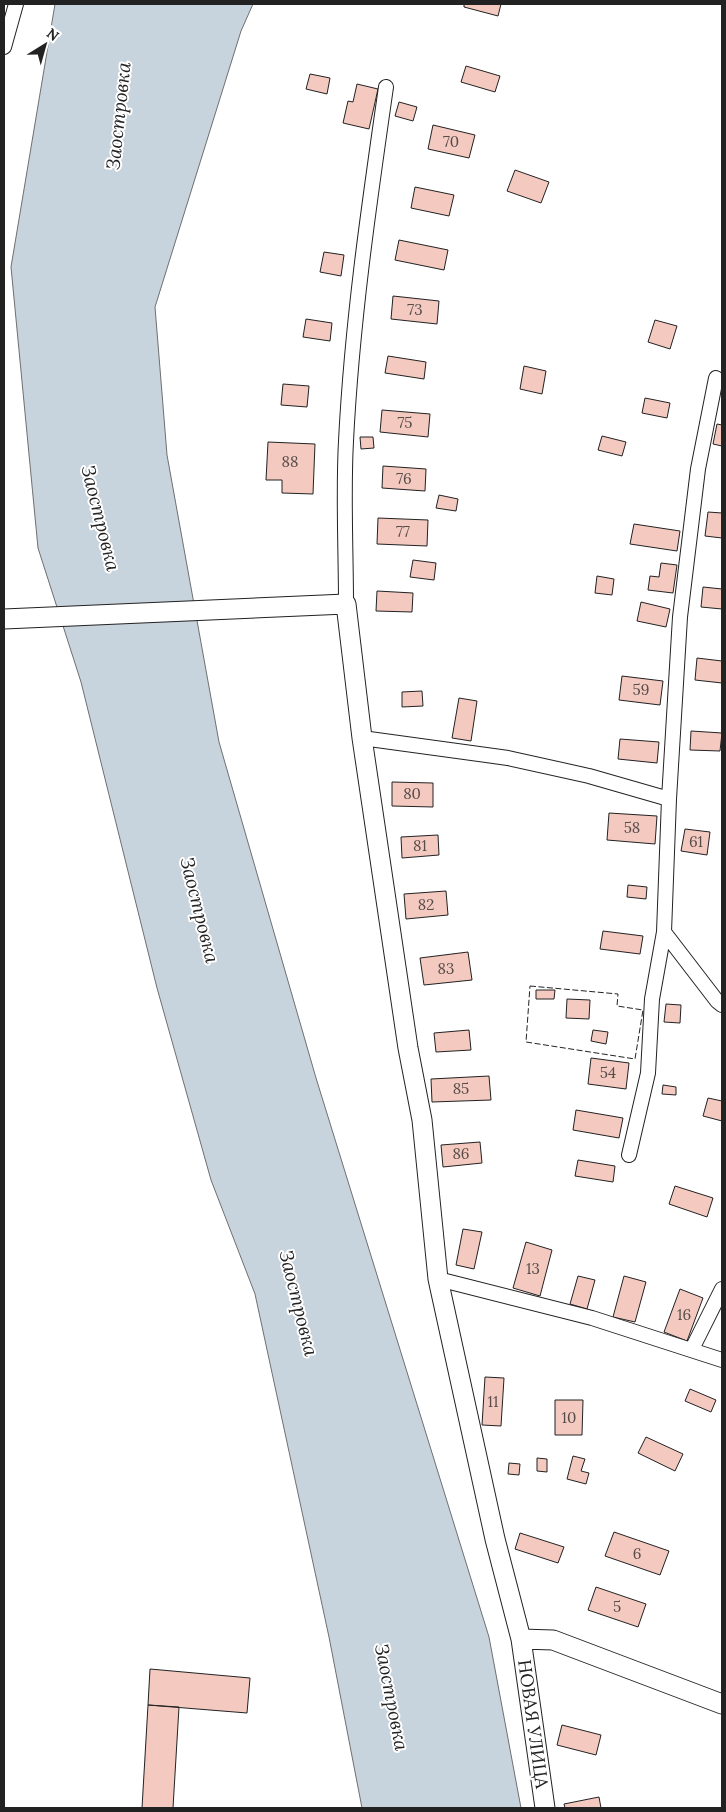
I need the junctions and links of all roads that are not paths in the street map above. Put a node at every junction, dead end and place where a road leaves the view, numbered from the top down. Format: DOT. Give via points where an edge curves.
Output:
graph roads {
  1 [pos="16,4"];
  2 [pos="4,47"];
  3 [pos="386,87"];
  4 [pos="716,378"];
  5 [pos="346,604"];
  6 [pos="4,619"];
  7 [pos="362,738"];
  8 [pos="669,799"];
  9 [pos="664,932"];
  10 [pos="722,1006"];
  11 [pos="629,1155"];
  12 [pos="438,1279"];
  13 [pos="722,1289"];
  14 [pos="692,1349"];
  15 [pos="722,1360"];
  16 [pos="521,1639"];
  17 [pos="722,1704"];
  18 [pos="545,1808"];
  1 -- 2 [label="street"];
  3 -- 5 [label="street" via="359,276 349,391"];
  4 -- 8 [label="street" via="698,469 680,617"];
  5 -- 6 [label="street"];
  5 -- 7 [label="street, НОВАЯ УЛИЦА"];
  7 -- 8 [label="street" via="508,758 589,776"];
  7 -- 12 [label="street, НОВАЯ УЛИЦА" via="408,1048 422,1120"];
  8 -- 9 [label="street"];
  9 -- 10 [label="street"];
  9 -- 11 [label="street" via="652,999 648,1073"];
  12 -- 14 [label="street" via="592,1318"];
  12 -- 16 [label="street, НОВАЯ УЛИЦА" via="495,1539"];
  13 -- 14 [label="street"];
  14 -- 15 [label="street"];
  16 -- 17 [label="street" via="554,1640"];
  16 -- 18 [label="street, НОВАЯ УЛИЦА"];
}
